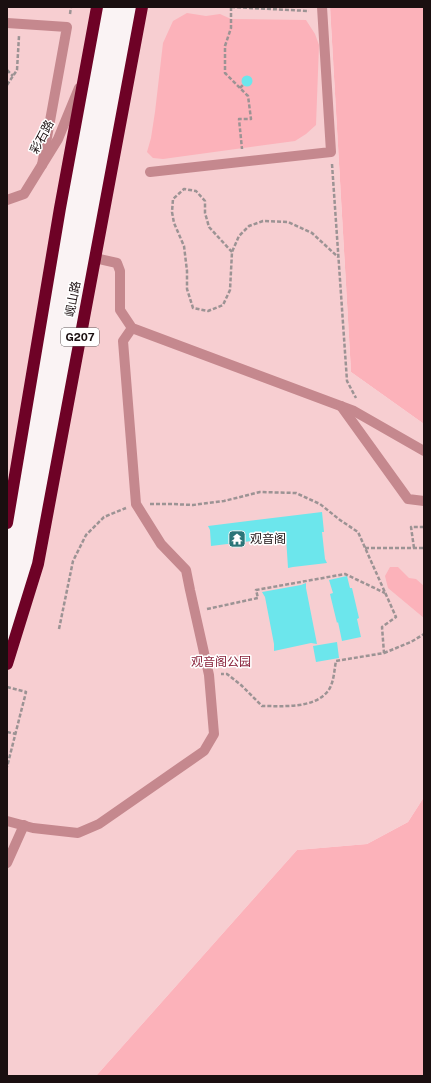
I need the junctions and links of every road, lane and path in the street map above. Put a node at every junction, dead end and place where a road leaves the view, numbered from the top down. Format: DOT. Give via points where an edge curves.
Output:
graph roads {
  1 [pos="97,7"];
  2 [pos="142,7"];
  3 [pos="231,7"];
  4 [pos="322,9"];
  5 [pos="7,23"];
  6 [pos="19,24"];
  7 [pos="7,70"];
  8 [pos="85,73"];
  9 [pos="13,76"];
  10 [pos="7,85"];
  11 [pos="243,85"];
  12 [pos="240,88"];
  13 [pos="331,152"];
  14 [pos="243,162"];
  15 [pos="42,165"];
  16 [pos="150,172"];
  17 [pos="7,200"];
  18 [pos="232,252"];
  19 [pos="338,257"];
  20 [pos="95,258"];
  21 [pos="132,328"];
  22 [pos="359,403"];
  23 [pos="341,406"];
  24 [pos="424,451"];
  25 [pos="424,501"];
  26 [pos="136,504"];
  27 [pos="7,523"];
  28 [pos="424,527"];
  29 [pos="365,548"];
  30 [pos="414,548"];
  31 [pos="424,548"];
  32 [pos="385,593"];
  33 [pos="195,612"];
  34 [pos="59,629"];
  35 [pos="424,634"];
  36 [pos="384,653"];
  37 [pos="7,664"];
  38 [pos="209,675"];
  39 [pos="7,686"];
  40 [pos="7,732"];
  41 [pos="16,734"];
  42 [pos="7,767"];
  43 [pos="7,821"];
  44 [pos="24,825"];
  45 [pos="7,863"];
  1 -- 8 [label="highway"];
  2 -- 20 [label="highway, 岘山路 / G207"];
  3 -- 4 [label="path"];
  3 -- 12 [label="path" via="231,28 225,46 225,73"];
  4 -- 13 [label="street"];
  5 -- 6 [label="street"];
  6 -- 9 [label="path" via="17,70"];
  6 -- 15 [label="street" via="67,27"];
  7 -- 9 [label="path"];
  8 -- 15 [label="street, 彩石路" via="58,139"];
  8 -- 27 [label="highway"];
  9 -- 10 [label="path"];
  11 -- 12 [label="path"];
  12 -- 14 [label="path" via="248,96 251,119 239,120"];
  13 -- 14 [label="street"];
  13 -- 19 [label="path"];
  14 -- 16 [label="street"];
  15 -- 17 [label="street, 彩石路" via="24,194"];
  18 -- 18 [label="path" via="209,227 205,201 196,191 184,189 173,199 172,218 184,246 187,289 193,308 208,311 223,305 230,290"];
  18 -- 19 [label="path" via="238,236 249,226 264,221 288,222 312,233"];
  19 -- 22 [label="path" via="347,381"];
  20 -- 21 [label="street" via="117,264 120,271 120,310"];
  20 -- 37 [label="highway, 岘山路 / G207" via="38,564"];
  21 -- 23 [label="street"];
  21 -- 26 [label="street" via="123,341"];
  23 -- 24 [label="street"];
  23 -- 25 [label="street" via="408,499"];
  26 -- 29 [label="path" via="193,505 260,492 296,493 320,504 358,532"];
  26 -- 33 [label="street" via="161,544 186,570"];
  26 -- 34 [label="path" via="104,517 86,535 73,561"];
  28 -- 30 [label="path" via="411,527"];
  29 -- 30 [label="path"];
  29 -- 32 [label="path"];
  30 -- 31 [label="path"];
  32 -- 33 [label="path" via="345,574 256,590 258,598"];
  32 -- 36 [label="path" via="396,618 382,627"];
  33 -- 38 [label="street"];
  35 -- 36 [label="path"];
  36 -- 38 [label="path" via="336,661 328,691 308,703 293,706 262,706 242,685 227,674"];
  38 -- 44 [label="street" via="214,734 204,752 99,824 78,833"];
  39 -- 41 [label="path" via="26,692"];
  40 -- 41 [label="path"];
  41 -- 42 [label="path"];
  43 -- 44 [label="street"];
  44 -- 45 [label="street"];
}
